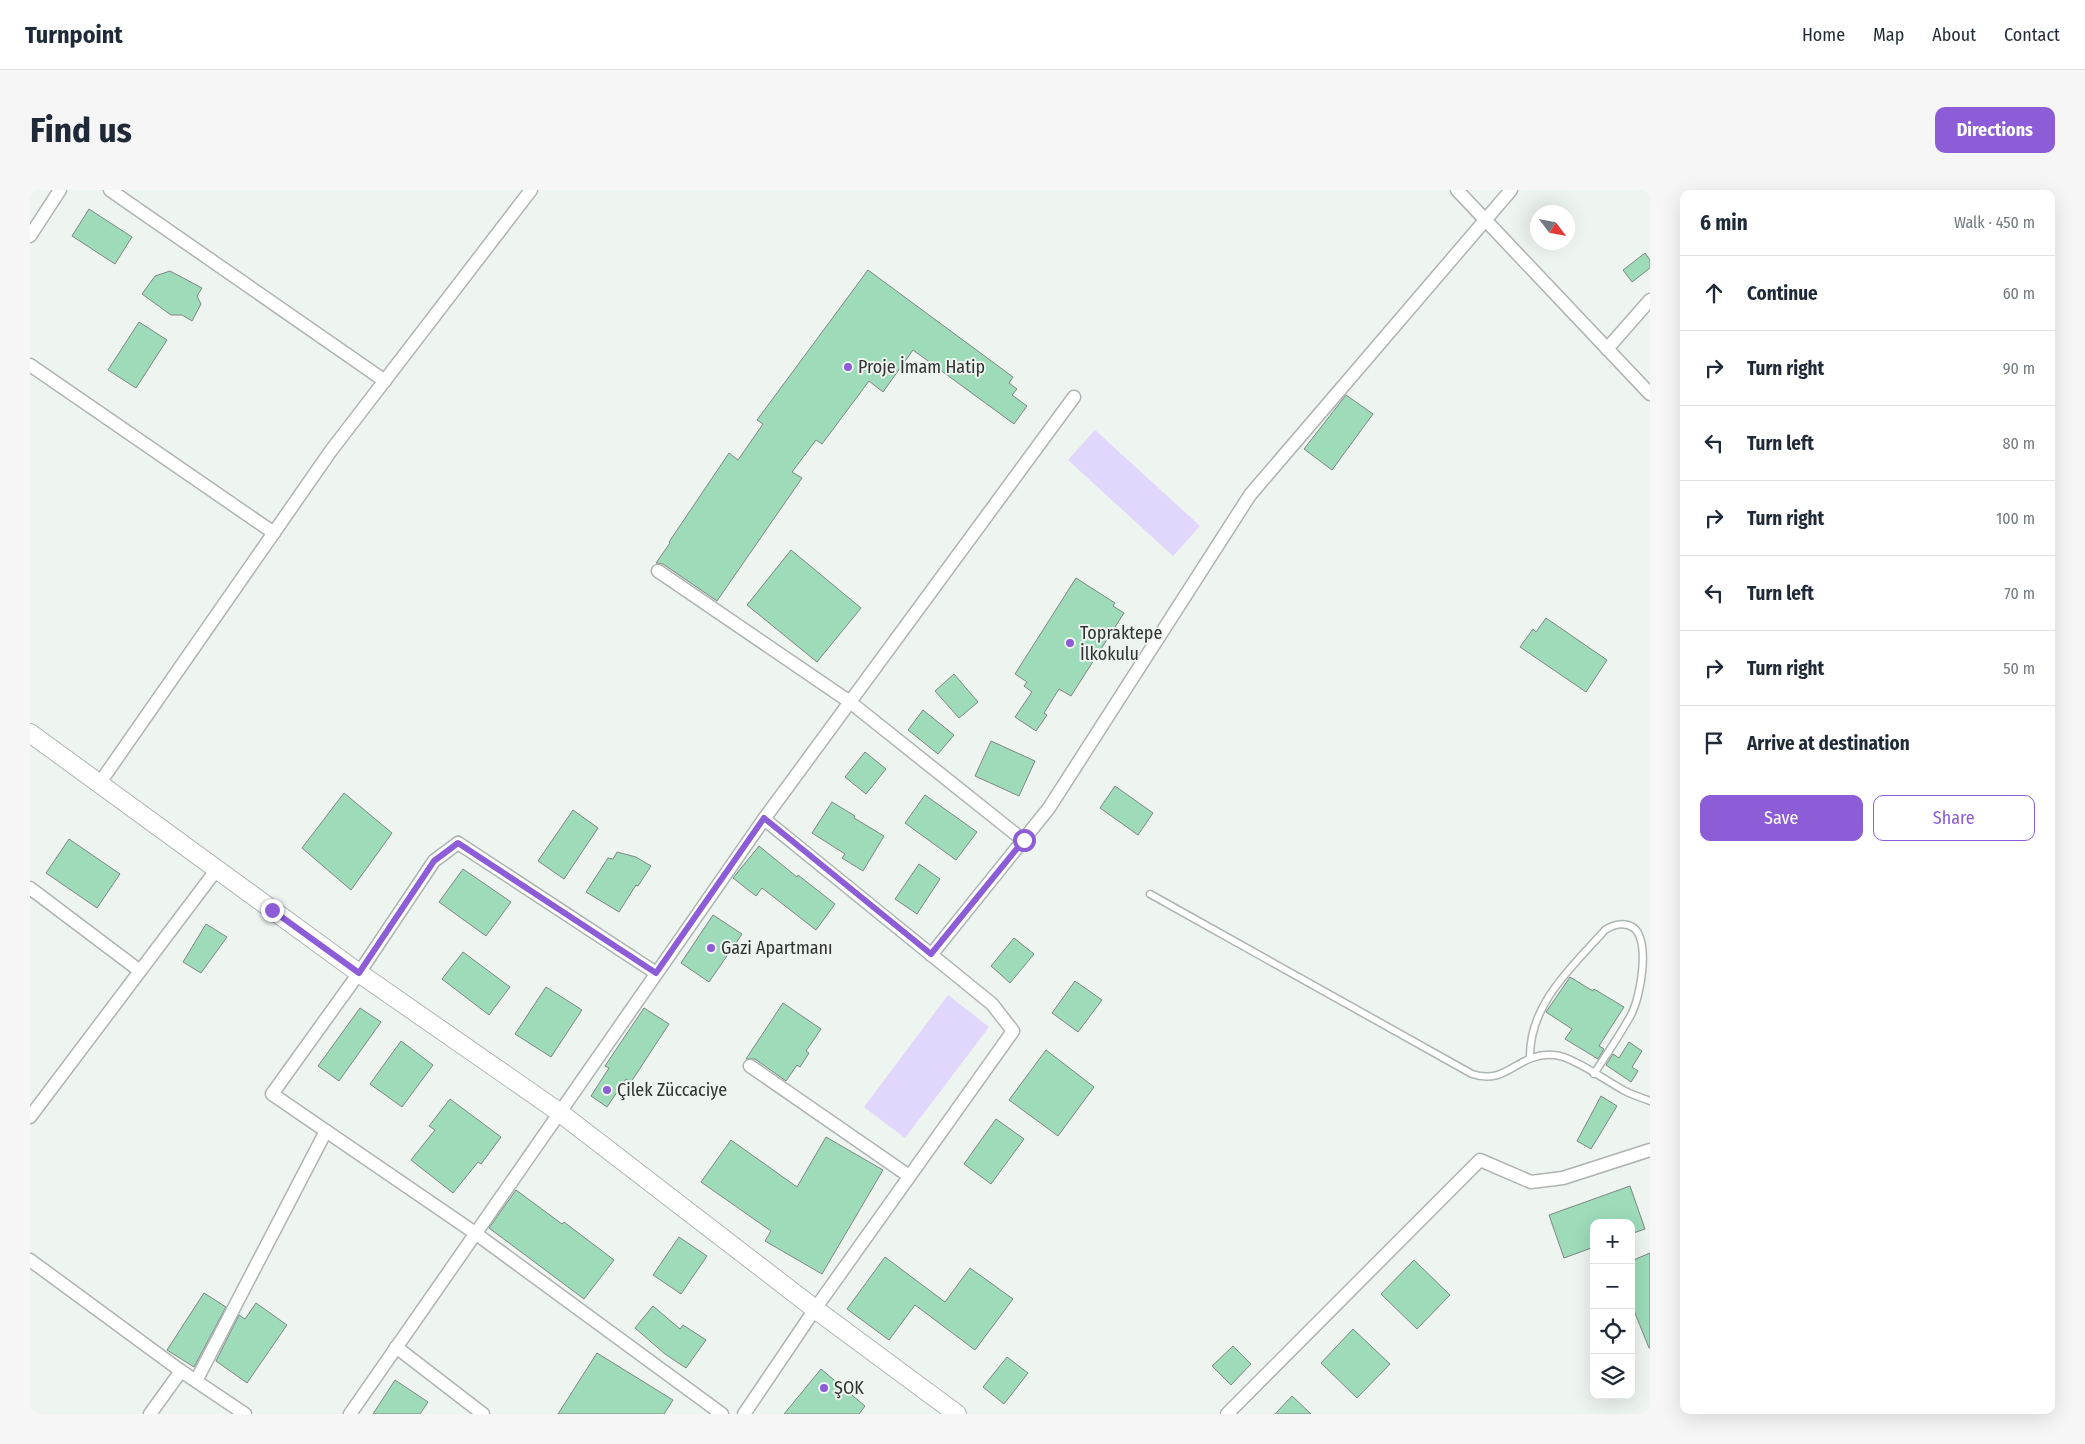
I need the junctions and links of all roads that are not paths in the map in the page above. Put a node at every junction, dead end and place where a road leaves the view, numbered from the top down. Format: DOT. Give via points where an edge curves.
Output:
graph roads {
  1 [pos="60,190"];
  2 [pos="110,190"];
  3 [pos="531,190"];
  4 [pos="1457,190"];
  5 [pos="1511,190"];
  6 [pos="1484,219"];
  7 [pos="30,236"];
  8 [pos="1650,300"];
  9 [pos="1607,349"];
  10 [pos="30,365"];
  11 [pos="385,381"];
  12 [pos="1650,394"];
  13 [pos="1074,397"];
  14 [pos="274,533"];
  15 [pos="658,571"];
  16 [pos="850,702"];
  17 [pos="30,734"];
  18 [pos="99,784"];
  19 [pos="764,818"];
  20 [pos="1024,840"];
  21 [pos="217,869"];
  22 [pos="30,888"];
  23 [pos="1150,894"];
  24 [pos="931,954"];
  25 [pos="140,971"];
  26 [pos="359,973"];
  27 [pos="656,973"];
  28 [pos="1530,1058"];
  29 [pos="750,1066"];
  30 [pos="1594,1074"];
  31 [pos="1650,1101"];
  32 [pos="559,1112"];
  33 [pos="30,1117"];
  34 [pos="326,1131"];
  35 [pos="1650,1150"];
  36 [pos="910,1176"];
  37 [pos="475,1233"];
  38 [pos="30,1260"];
  39 [pos="815,1309"];
  40 [pos="396,1348"];
  41 [pos="181,1371"];
  42 [pos="196,1381"];
  43 [pos="150,1414"];
  44 [pos="244,1414"];
  45 [pos="350,1414"];
  46 [pos="483,1414"];
  47 [pos="722,1414"];
  48 [pos="744,1414"];
  49 [pos="957,1414"];
  50 [pos="1227,1414"];
  1 -- 7 [label="street"];
  2 -- 11 [label="street"];
  3 -- 11 [label="street"];
  4 -- 6 [label="street"];
  5 -- 6 [label="street"];
  6 -- 9 [label="street"];
  6 -- 20 [label="street" via="1250,495 1049,808"];
  8 -- 9 [label="street"];
  9 -- 12 [label="street"];
  10 -- 14 [label="street"];
  11 -- 14 [label="street" via="330,452"];
  13 -- 16 [label="street"];
  14 -- 18 [label="street"];
  15 -- 16 [label="street"];
  16 -- 19 [label="street"];
  16 -- 20 [label="street"];
  17 -- 18 [label="main road"];
  18 -- 21 [label="main road"];
  19 -- 24 [label="street"];
  19 -- 27 [label="street"];
  20 -- 24 [label="street"];
  21 -- 25 [label="street"];
  21 -- 26 [label="main road"];
  22 -- 25 [label="street"];
  23 -- 28 [label="lane" via="1472,1074 1497,1077"];
  24 -- 36 [label="street" via="992,1004 1013,1031"];
  25 -- 33 [label="street"];
  26 -- 27 [label="street" via="434,861 458,843"];
  26 -- 32 [label="main road"];
  26 -- 34 [label="street" via="272,1094"];
  27 -- 32 [label="street"];
  28 -- 30 [label="lane" via="1562,1056"];
  28 -- 30 [label="lane" via="1534,1025 1553,989 1605,930 1616,925 1629,926 1639,932 1645,943 1641,984 1631,1014"];
  29 -- 36 [label="street"];
  30 -- 31 [label="lane"];
  32 -- 37 [label="street"];
  32 -- 39 [label="main road"];
  34 -- 37 [label="street"];
  34 -- 42 [label="street"];
  35 -- 50 [label="street" via="1563,1178 1531,1182 1480,1160"];
  36 -- 39 [label="street"];
  37 -- 40 [label="street"];
  37 -- 47 [label="street"];
  38 -- 41 [label="street"];
  39 -- 48 [label="street"];
  39 -- 49 [label="main road"];
  40 -- 45 [label="street"];
  40 -- 46 [label="street"];
  41 -- 42 [label="street"];
  41 -- 43 [label="street"];
  42 -- 44 [label="street"];
}
